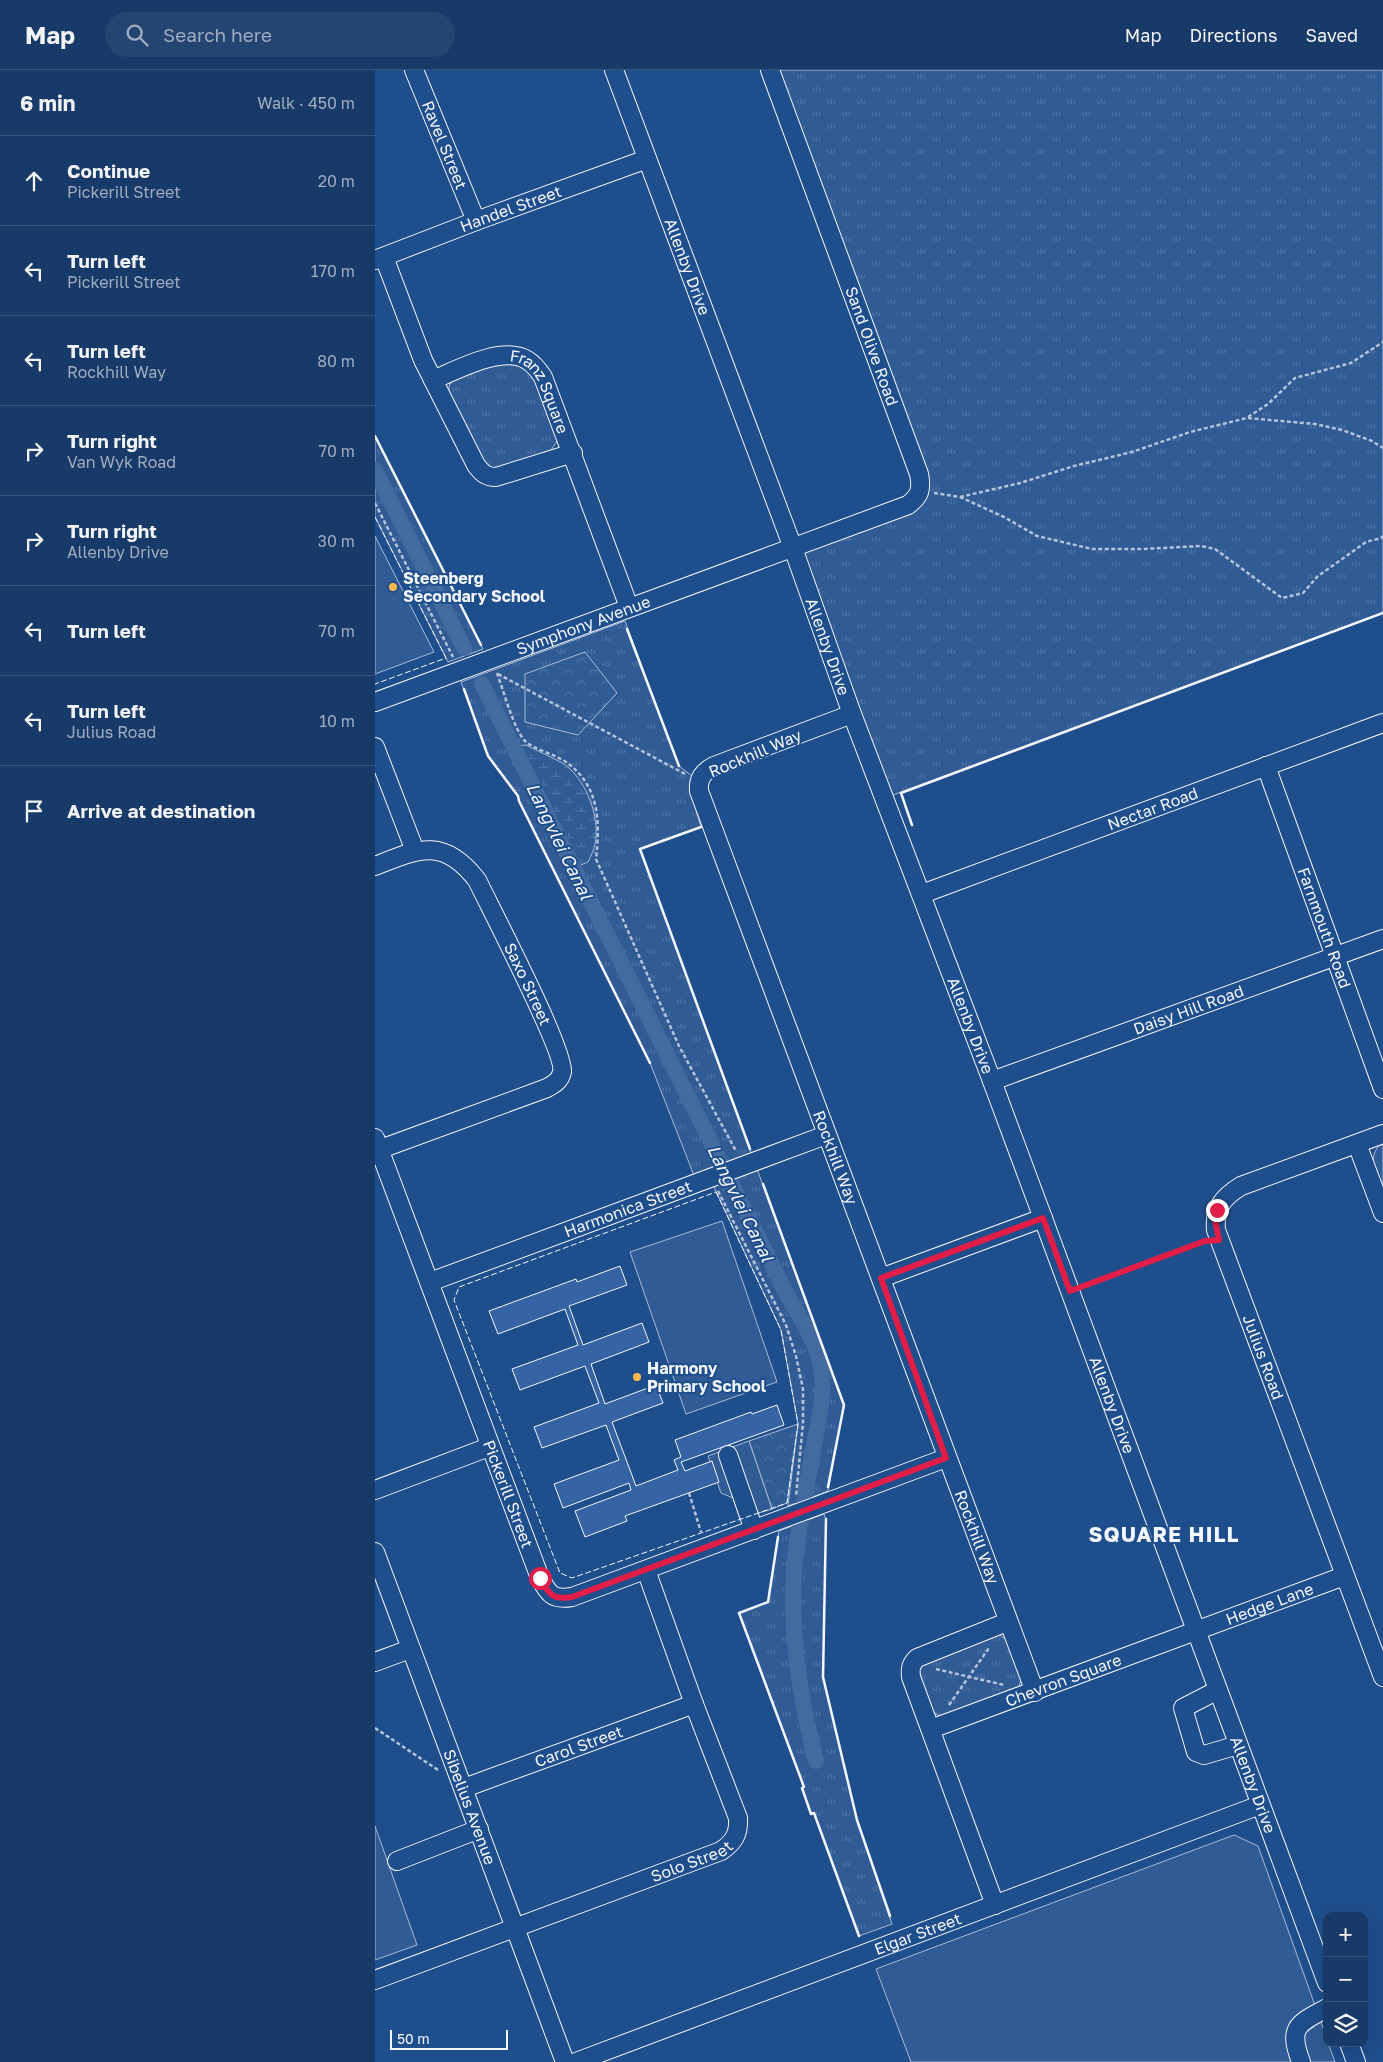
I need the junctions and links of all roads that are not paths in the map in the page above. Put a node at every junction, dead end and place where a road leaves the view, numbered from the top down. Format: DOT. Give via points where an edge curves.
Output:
graph roads {
  1 [pos="414,70"];
  2 [pos="614,70"];
  3 [pos="770,70"];
  4 [pos="647,159"];
  5 [pos="476,221"];
  6 [pos="379,259"];
  7 [pos="433,380"];
  8 [pos="573,452"];
  9 [pos="793,548"];
  10 [pos="629,607"];
  11 [pos="375,702"];
  12 [pos="853,714"];
  13 [pos="1383,723"];
  14 [pos="375,747"];
  15 [pos="1266,766"];
  16 [pos="415,851"];
  17 [pos="375,866"];
  18 [pos="922,894"];
  19 [pos="1383,939"];
  20 [pos="1334,957"];
  21 [pos="992,1081"];
  22 [pos="1383,1089"];
  23 [pos="1383,1134"];
  24 [pos="826,1135"];
  25 [pos="1357,1144"];
  26 [pos="377,1146"];
  27 [pos="1383,1213"];
  28 [pos="1043,1218"];
  29 [pos="881,1278"];
  30 [pos="430,1282"];
  31 [pos="489,1447"];
  32 [pos="728,1454"];
  33 [pos="946,1458"];
  34 [pos="375,1490"];
  35 [pos="754,1530"];
  36 [pos="375,1552"];
  37 [pos="646,1570"];
  38 [pos="1344,1576"];
  39 [pos="1007,1622"];
  40 [pos="1197,1632"];
  41 [pos="410,1649"];
  42 [pos="375,1662"];
  43 [pos="1383,1677"];
  44 [pos="1219,1690"];
  45 [pos="1035,1692"];
  46 [pos="694,1704"];
  47 [pos="931,1729"];
  48 [pos="1238,1745"];
  49 [pos="465,1788"];
  50 [pos="1260,1806"];
  51 [pos="479,1829"];
  52 [pos="397,1861"];
  53 [pos="995,1905"];
  54 [pos="515,1927"];
  55 [pos="1323,1972"];
  56 [pos="375,1980"];
  57 [pos="1323,2010"];
  58 [pos="1351,2047"];
  59 [pos="565,2062"];
  60 [pos="576,2062"];
  61 [pos="1301,2062"];
  62 [pos="1357,2062"];
  1 -- 5 [label="street, Ravel Street"];
  2 -- 4 [label="street, Allenby Drive"];
  3 -- 9 [label="street, Sand Olive Road" via="919,474 921,491 908,504"];
  4 -- 5 [label="street, Handel Street"];
  4 -- 9 [label="street, Allenby Drive"];
  5 -- 6 [label="street, Handel Street"];
  6 -- 7 [label="street, Franz Square"];
  7 -- 8 [label="street, Franz Square" via="476,465 488,477 496,478"];
  7 -- 8 [label="street, Franz Square" via="502,355 527,360 543,377"];
  8 -- 10 [label="street, Franz Square"];
  9 -- 10 [label="street, Symphony Avenue"];
  9 -- 12 [label="street, Allenby Drive"];
  10 -- 11 [label="street, Symphony Avenue" via="493,667 457,666"];
  12 -- 18 [label="street, Allenby Drive"];
  12 -- 24 [label="street, Rockhill Way" via="714,766 703,773 699,782 700,796"];
  13 -- 15 [label="street, Nectar Road"];
  14 -- 16 [label="street"];
  15 -- 18 [label="street, Nectar Road"];
  15 -- 20 [label="street, Farnmouth Road"];
  16 -- 17 [label="street"];
  16 -- 26 [label="street, Saxo Street" via="428,850 457,860 477,880 535,1000 561,1059 562,1071 558,1081 547,1088"];
  18 -- 21 [label="street, Allenby Drive"];
  19 -- 20 [label="street, Daisy Hill Road"];
  20 -- 21 [label="street, Daisy Hill Road"];
  20 -- 22 [label="street, Farnmouth Road"];
  21 -- 28 [label="street, Allenby Drive"];
  23 -- 25 [label="street, Julius Road"];
  24 -- 29 [label="street, Rockhill Way"];
  24 -- 30 [label="street, Harmonica Street"];
  25 -- 27 [label="street"];
  25 -- 38 [label="street, Julius Road" via="1241,1186 1221,1201 1215,1220 1219,1240"];
  26 -- 30 [label="street, Pickerill Street"];
  28 -- 29 [label="street"];
  28 -- 40 [label="street, Allenby Drive"];
  29 -- 33 [label="street, Rockhill Way"];
  30 -- 31 [label="street, Pickerill Street"];
  31 -- 34 [label="street"];
  31 -- 37 [label="street, Pickerill Street" via="540,1578 553,1596 561,1599 572,1597"];
  32 -- 35 [label="street"];
  33 -- 35 [label="street, Pickerill Street"];
  33 -- 39 [label="street, Rockhill Way"];
  35 -- 37 [label="street, Pickerill Street"];
  36 -- 41 [label="street, Sibelius Avenue"];
  37 -- 46 [label="street, Solo Street"];
  38 -- 40 [label="street, Hedge Lane"];
  38 -- 43 [label="street, Julius Road"];
  39 -- 45 [label="street, Rockhill Way"];
  39 -- 47 [label="street" via="917,1658 912,1663 911,1677"];
  40 -- 44 [label="street, Allenby Drive"];
  40 -- 45 [label="street, Chevron Square"];
  41 -- 42 [label="street"];
  41 -- 49 [label="street, Sibelius Avenue"];
  44 -- 48 [label="street, Allenby Drive"];
  44 -- 48 [label="street" via="1183,1708 1196,1752 1204,1755"];
  45 -- 47 [label="street, Chevron Square"];
  46 -- 49 [label="street, Carol Street"];
  46 -- 54 [label="street, Solo Street" via="737,1818 739,1830 735,1838 721,1851"];
  47 -- 53 [label="street"];
  48 -- 50 [label="street, Allenby Drive"];
  49 -- 51 [label="street, Sibelius Avenue"];
  50 -- 53 [label="street, Elgar Street"];
  50 -- 55 [label="street, Allenby Drive"];
  51 -- 52 [label="street"];
  51 -- 54 [label="street, Sibelius Avenue"];
  53 -- 60 [label="street, Elgar Street"];
  54 -- 56 [label="street, Solo Street"];
  54 -- 59 [label="street, Sibelius Avenue"];
  57 -- 61 [label="street" via="1302,2022 1294,2033"];
  58 -- 62 [label="street"];
}
